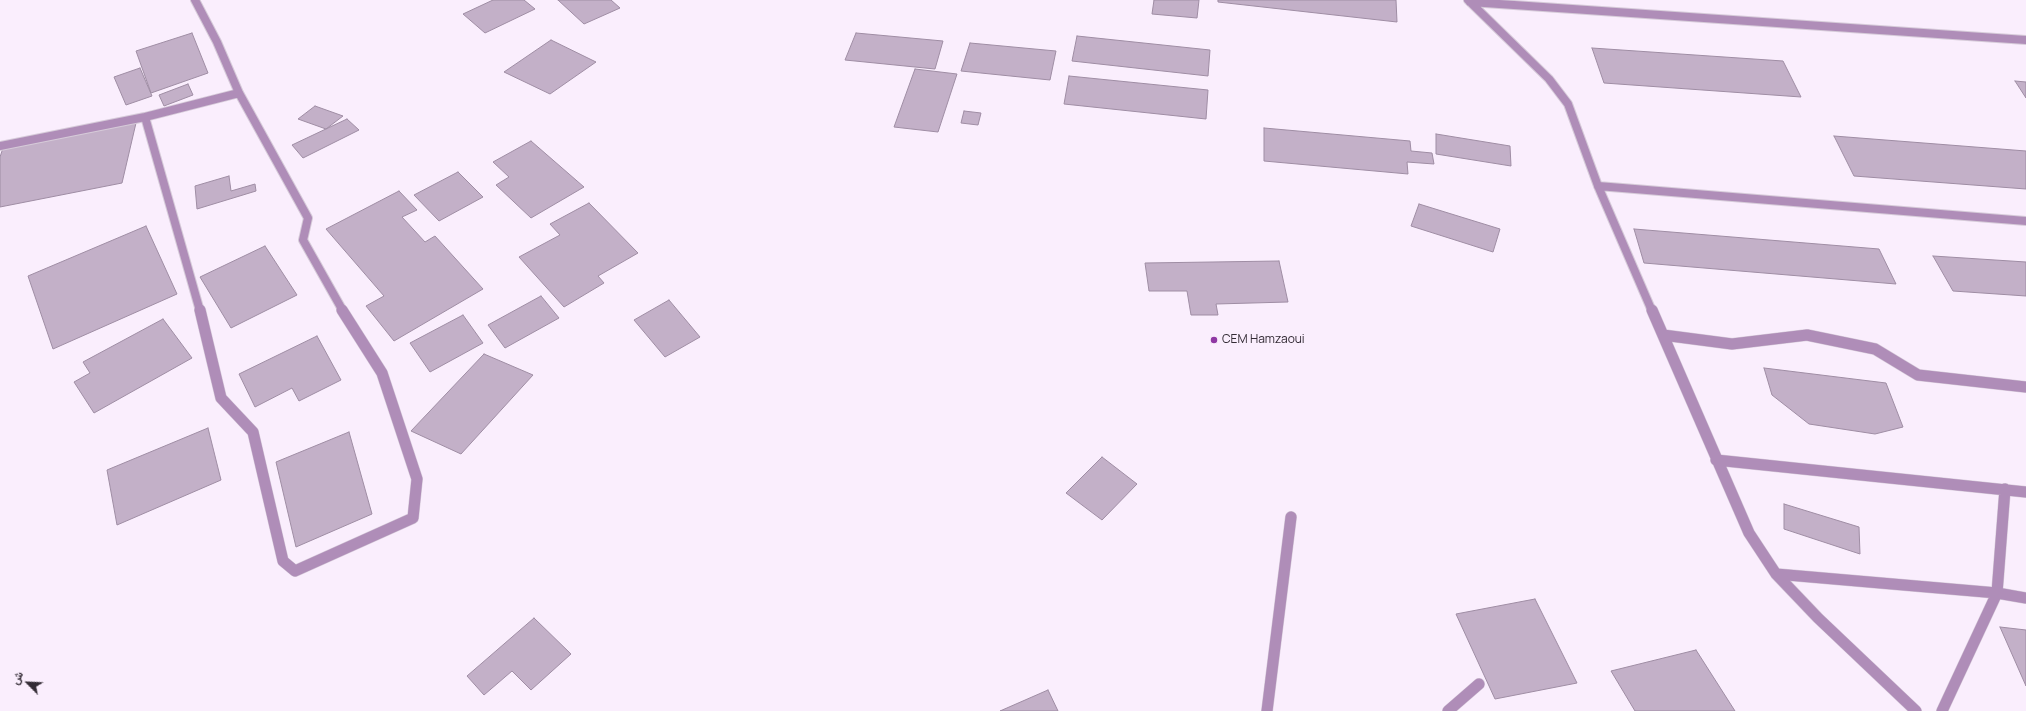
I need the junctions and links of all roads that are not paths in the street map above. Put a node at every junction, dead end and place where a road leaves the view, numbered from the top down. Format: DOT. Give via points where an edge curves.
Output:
graph roads {
  1 [pos="195,0"];
  2 [pos="1469,1"];
  3 [pos="2026,40"];
  4 [pos="239,93"];
  5 [pos="145,117"];
  6 [pos="0,146"];
  7 [pos="1598,186"];
  8 [pos="2026,221"];
  9 [pos="1663,335"];
  10 [pos="2026,387"];
  11 [pos="1716,460"];
  12 [pos="2005,489"];
  13 [pos="2026,492"];
  14 [pos="1291,517"];
  15 [pos="1776,574"];
  16 [pos="1997,593"];
  17 [pos="2026,598"];
  18 [pos="1479,684"];
  19 [pos="1267,711"];
  20 [pos="1448,711"];
  21 [pos="1916,711"];
  22 [pos="1942,711"];
  1 -- 4 [label="street"];
  2 -- 3 [label="street"];
  2 -- 7 [label="street" via="1549,79 1568,104"];
  4 -- 5 [label="street"];
  4 -- 5 [label="street" via="308,218 302,240 382,373 417,478 413,518 295,571 283,561 253,432 221,398 199,305"];
  5 -- 6 [label="street"];
  7 -- 8 [label="street"];
  7 -- 9 [label="street"];
  9 -- 10 [label="street" via="1732,344 1807,335 1875,348 1918,375"];
  9 -- 11 [label="street"];
  11 -- 12 [label="street"];
  11 -- 15 [label="street" via="1750,533"];
  12 -- 13 [label="street"];
  12 -- 16 [label="street"];
  14 -- 19 [label="street"];
  15 -- 16 [label="street"];
  15 -- 21 [label="street" via="1818,618"];
  16 -- 17 [label="street"];
  16 -- 22 [label="street"];
  18 -- 20 [label="street"];
}
